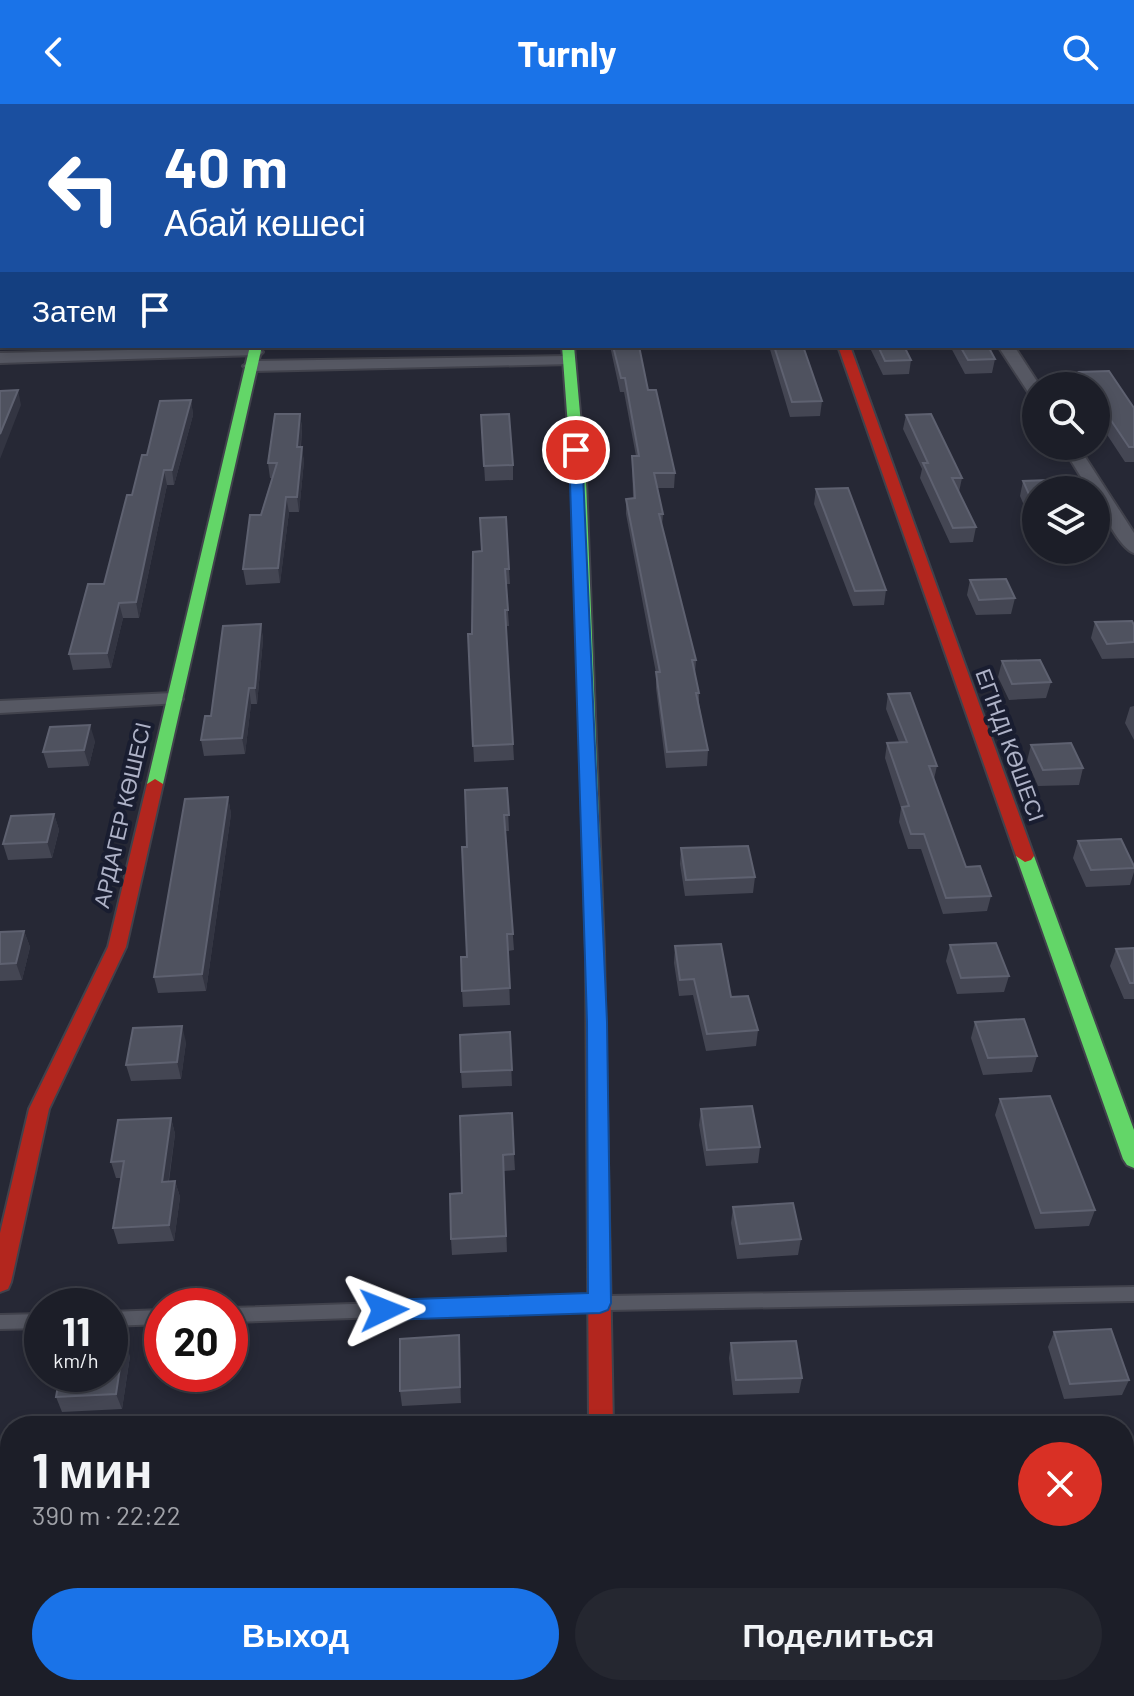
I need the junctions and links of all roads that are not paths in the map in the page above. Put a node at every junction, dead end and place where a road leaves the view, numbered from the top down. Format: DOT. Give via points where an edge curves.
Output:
graph roads {
  1 [pos="845,348"];
  2 [pos="1007,348"];
  3 [pos="568,353"];
  4 [pos="254,355"];
  5 [pos="0,358"];
  6 [pos="1023,372"];
  7 [pos="1079,460"];
  8 [pos="1134,547"];
  9 [pos="173,699"];
  10 [pos="0,707"];
  11 [pos="1134,1159"];
  12 [pos="0,1282"];
  13 [pos="1134,1294"];
  14 [pos="600,1303"];
  15 [pos="248,1314"];
  16 [pos="24,1321"];
  17 [pos="0,1322"];
  18 [pos="601,1416"];
  1 -- 11 [label="street, ЕГІНДІ КӨШЕСІ"];
  2 -- 6 [label="street"];
  3 -- 4 [label="street"];
  3 -- 14 [label="street" via="579,480 597,1022"];
  4 -- 5 [label="street"];
  4 -- 9 [label="street, АРДАГЕР КӨШЕСІ"];
  7 -- 8 [label="street"];
  9 -- 10 [label="street"];
  9 -- 12 [label="street, АРДАГЕР КӨШЕСІ" via="117,947 39,1109"];
  13 -- 14 [label="lane"];
  14 -- 15 [label="lane"];
  14 -- 18 [label="street"];
  16 -- 17 [label="lane"];
}
